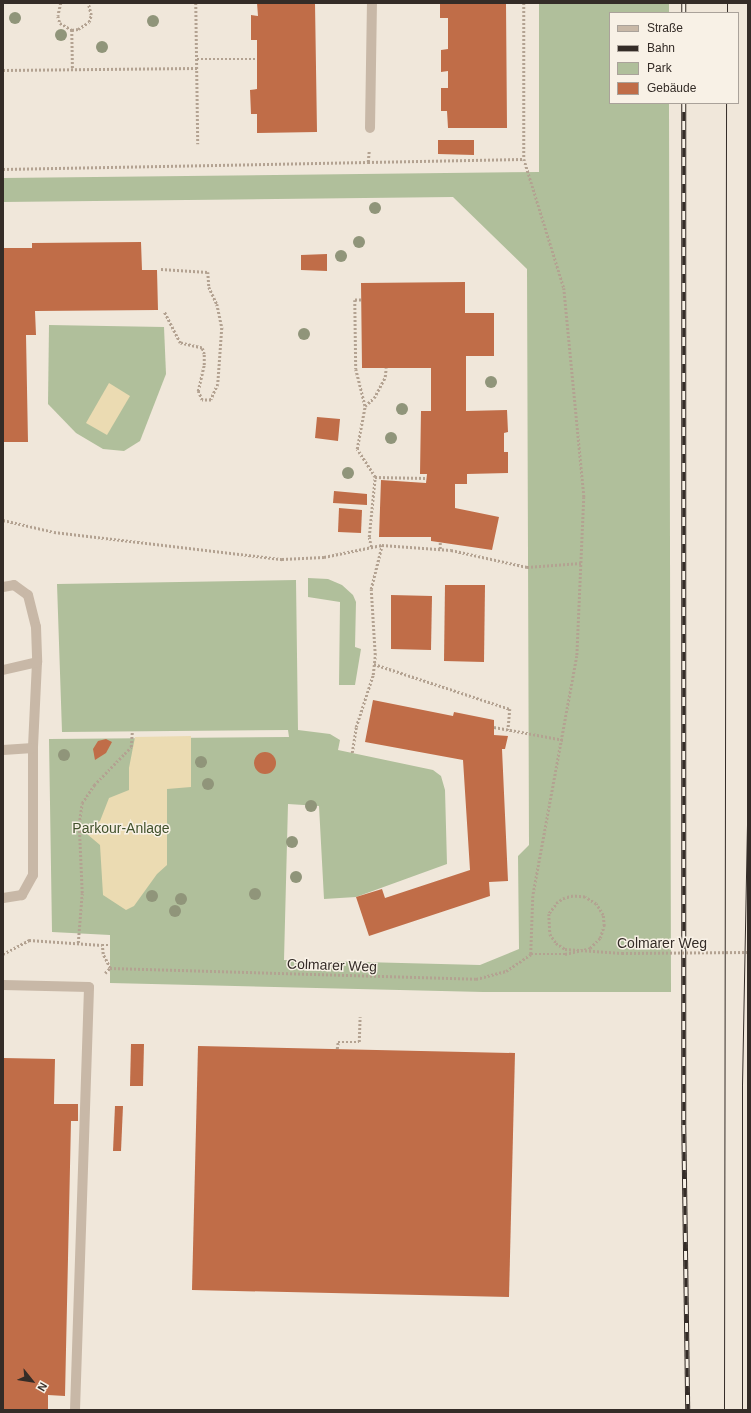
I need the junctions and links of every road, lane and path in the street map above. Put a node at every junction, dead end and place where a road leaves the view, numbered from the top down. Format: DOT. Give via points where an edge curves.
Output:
graph roads {
  1 [pos="61,3"];
  2 [pos="88,3"];
  3 [pos="196,3"];
  4 [pos="372,3"];
  5 [pos="524,3"];
  6 [pos="72,30"];
  7 [pos="197,59"];
  8 [pos="257,59"];
  9 [pos="197,68"];
  10 [pos="73,69"];
  11 [pos="3,70"];
  12 [pos="370,128"];
  13 [pos="198,144"];
  14 [pos="524,159"];
  15 [pos="368,162"];
  16 [pos="3,169"];
  17 [pos="161,269"];
  18 [pos="361,300"];
  19 [pos="164,312"];
  20 [pos="386,368"];
  21 [pos="365,406"];
  22 [pos="375,477"];
  23 [pos="427,478"];
  24 [pos="3,520"];
  25 [pos="440,542"];
  26 [pos="382,545"];
  27 [pos="371,547"];
  28 [pos="440,549"];
  29 [pos="581,563"];
  30 [pos="3,587"];
  31 [pos="37,662"];
  32 [pos="374,664"];
  33 [pos="3,670"];
  34 [pos="494,727"];
  35 [pos="132,730"];
  36 [pos="508,730"];
  37 [pos="564,740"];
  38 [pos="33,748"];
  39 [pos="3,750"];
  40 [pos="352,753"];
  41 [pos="3,898"];
  42 [pos="78,944"];
  43 [pos="102,945"];
  44 [pos="110,946"];
  45 [pos="748,952"];
  46 [pos="3,954"];
  47 [pos="531,954"];
  48 [pos="110,968"];
  49 [pos="3,985"];
  50 [pos="89,987"];
  51 [pos="360,1017"];
  52 [pos="337,1049"];
  53 [pos="75,1410"];
  1 -- 6 [label="path" via="58,10 60,23"];
  2 -- 6 [label="path" via="91,15 89,22"];
  3 -- 7 [label="path"];
  4 -- 12 [label="street"];
  5 -- 14 [label="path"];
  6 -- 10 [label="path"];
  7 -- 8 [label="path"];
  7 -- 9 [label="path"];
  9 -- 10 [label="path"];
  9 -- 13 [label="path"];
  10 -- 11 [label="path"];
  12 -- 15 [label="path"];
  14 -- 15 [label="path"];
  14 -- 29 [label="path" via="564,288 584,497"];
  15 -- 16 [label="path"];
  17 -- 19 [label="path" via="208,272 209,287 217,304 222,328 218,384 211,400 202,400 198,391 204,365 202,348 180,343"];
  18 -- 21 [label="path" via="355,300 356,369"];
  20 -- 21 [label="path" via="385,377 374,398"];
  21 -- 22 [label="path" via="357,449"];
  22 -- 23 [label="path"];
  22 -- 27 [label="path" via="369,537"];
  24 -- 27 [label="path" via="54,532 282,559 324,557"];
  25 -- 28 [label="path"];
  26 -- 27 [label="path"];
  26 -- 28 [label="path"];
  26 -- 32 [label="path" via="371,589"];
  28 -- 29 [label="path" via="527,567"];
  29 -- 37 [label="path" via="577,656"];
  30 -- 31 [label="street" via="14,585 28,595 36,627"];
  31 -- 33 [label="street"];
  31 -- 38 [label="street"];
  32 -- 36 [label="path" via="510,709"];
  32 -- 40 [label="path" via="356,727"];
  34 -- 36 [label="path"];
  35 -- 42 [label="path" via="131,747 94,785 82,803 79,824 82,893"];
  36 -- 37 [label="path"];
  37 -- 47 [label="path" via="534,896"];
  38 -- 39 [label="street"];
  38 -- 41 [label="street" via="33,876 22,895"];
  42 -- 43 [label="path"];
  42 -- 46 [label="path" via="29,940"];
  43 -- 44 [label="path"];
  43 -- 48 [label="path" via="102,954"];
  45 -- 47 [label="path, Colmarer Weg, bridge" via="622,953 565,949 556,943 550,934 549,914 558,902 573,896 585,897 596,904 603,915 604,926 600,938 590,948 565,954"];
  47 -- 48 [label="path, Colmarer Weg" via="506,971 476,979"];
  48 -- 50 [label="path"];
  49 -- 50 [label="street"];
  50 -- 53 [label="street"];
  51 -- 52 [label="path" via="359,1042 338,1042"];
}
